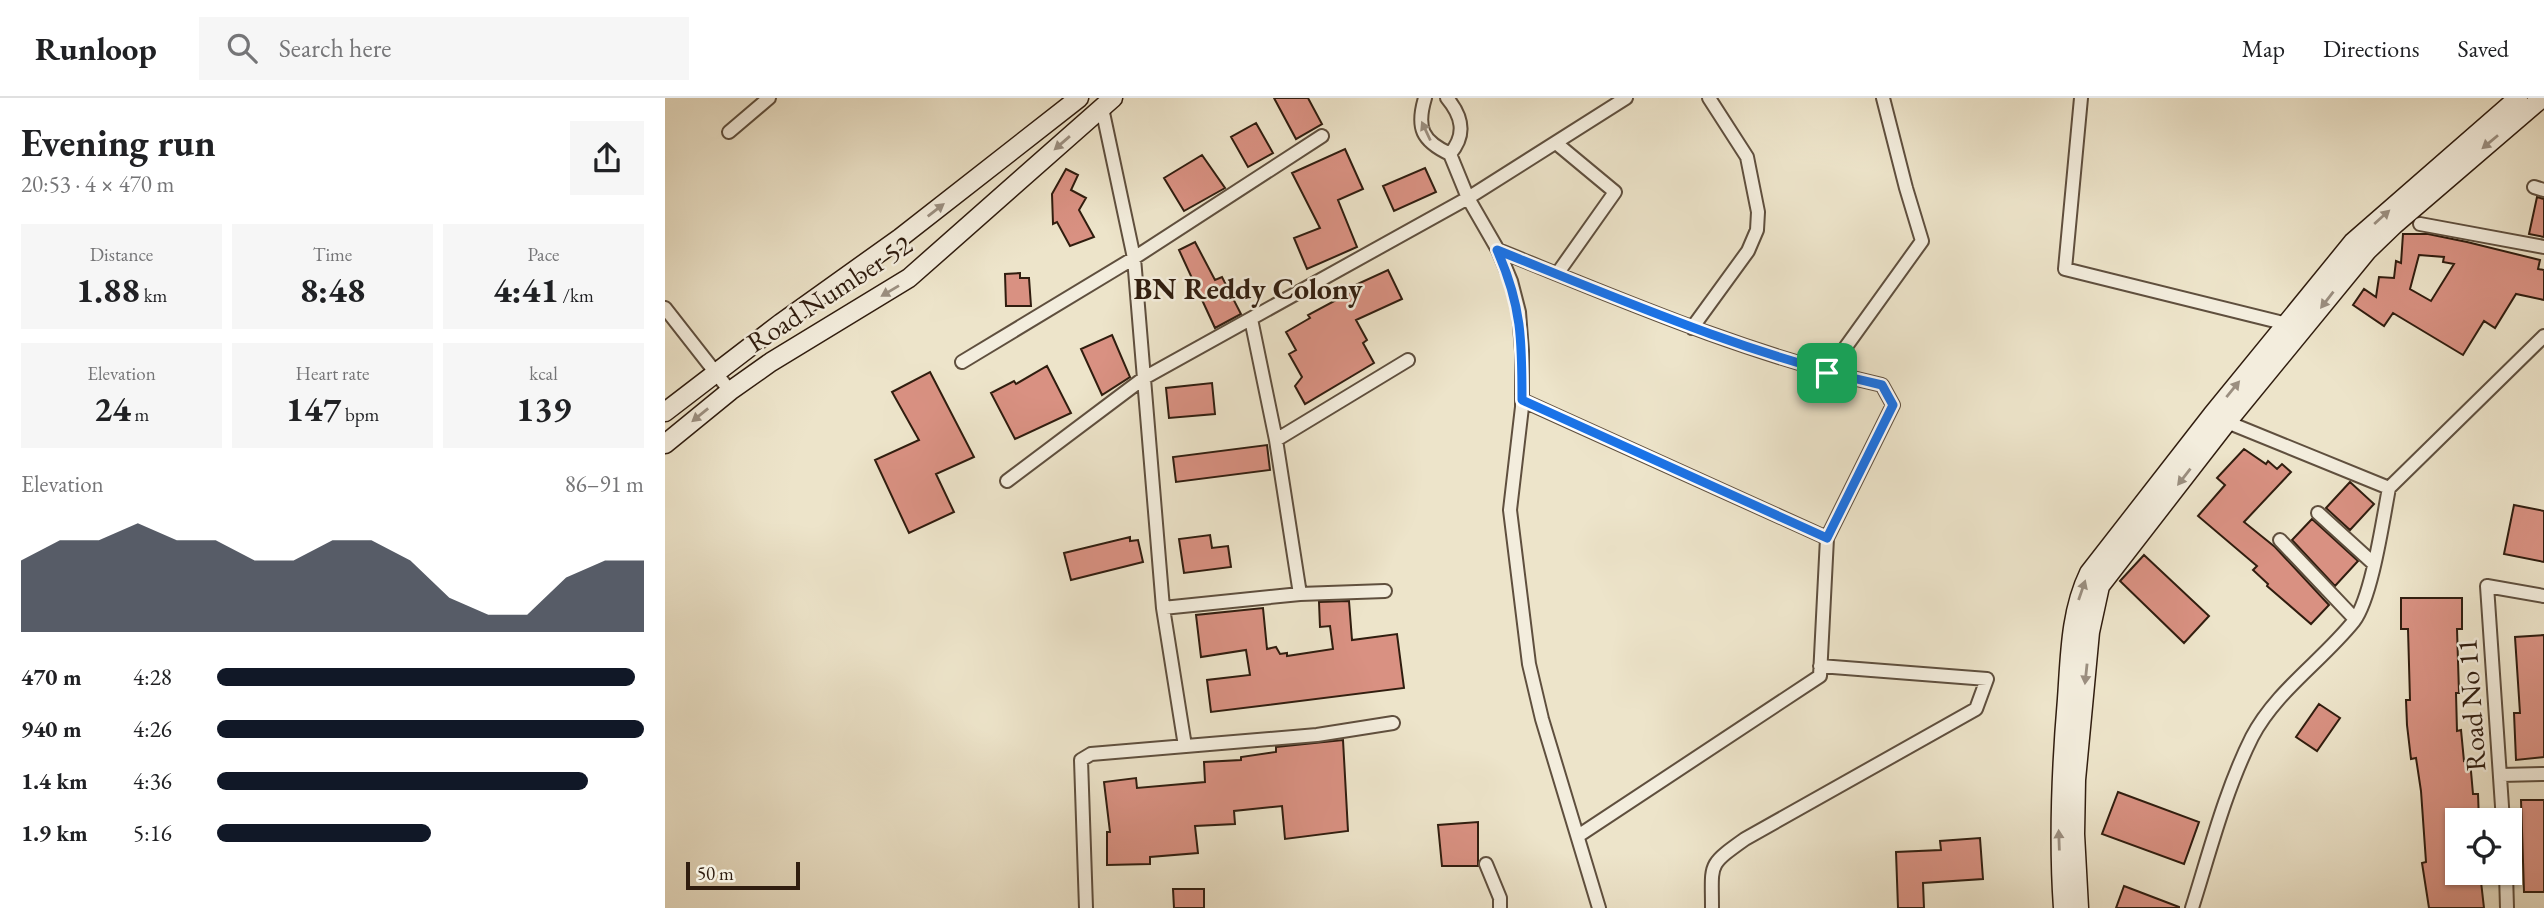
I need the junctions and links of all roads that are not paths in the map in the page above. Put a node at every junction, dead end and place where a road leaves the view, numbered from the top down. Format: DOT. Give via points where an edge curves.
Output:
graph roads {
  1 [pos="769,98"];
  2 [pos="1079,98"];
  3 [pos="1425,98"];
  4 [pos="1447,98"];
  5 [pos="1626,98"];
  6 [pos="1709,98"];
  7 [pos="1883,98"];
  8 [pos="2081,98"];
  9 [pos="2518,98"];
  10 [pos="2542,98"];
  11 [pos="1108,103"];
  12 [pos="729,132"];
  13 [pos="1322,136"];
  14 [pos="1556,143"];
  15 [pos="1450,154"];
  16 [pos="1468,198"];
  17 [pos="2420,224"];
  18 [pos="2544,247"];
  19 [pos="1497,250"];
  20 [pos="1134,258"];
  21 [pos="1557,274"];
  22 [pos="665,308"];
  23 [pos="1251,319"];
  24 [pos="2287,324"];
  25 [pos="1692,328"];
  26 [pos="2544,337"];
  27 [pos="1408,360"];
  28 [pos="962,362"];
  29 [pos="1827,373"];
  30 [pos="716,374"];
  31 [pos="1144,378"];
  32 [pos="730,391"];
  33 [pos="1522,400"];
  34 [pos="665,412"];
  35 [pos="2219,419"];
  36 [pos="1276,440"];
  37 [pos="665,444"];
  38 [pos="1007,481"];
  39 [pos="2389,488"];
  40 [pos="2318,513"];
  41 [pos="1827,538"];
  42 [pos="2280,540"];
  43 [pos="2374,564"];
  44 [pos="1385,590"];
  45 [pos="1300,594"];
  46 [pos="2544,596"];
  47 [pos="1163,608"];
  48 [pos="2355,619"];
  49 [pos="1820,666"];
  50 [pos="1393,723"];
  51 [pos="1185,746"];
  52 [pos="2544,774"];
  53 [pos="2501,775"];
  54 [pos="2502,808"];
  55 [pos="1578,836"];
  56 [pos="1486,864"];
  57 [pos="2506,885"];
  58 [pos="1086,908"];
  59 [pos="1500,908"];
  60 [pos="1599,908"];
  61 [pos="1713,908"];
  62 [pos="2063,908"];
  63 [pos="2078,908"];
  64 [pos="2192,908"];
  65 [pos="2507,908"];
  1 -- 12 [label="street"];
  30 -- 2 [label="street, Road Number 52, one-way"];
  15 -- 3 [label="street, one-way" via="1435,147 1423,133 1420,118"];
  4 -- 15 [label="street" via="1462,121 1457,146"];
  5 -- 14 [label="street"];
  6 -- 25 [label="street" via="1747,157 1757,230 1748,251"];
  7 -- 29 [label="street" via="1922,241"];
  8 -- 24 [label="street" via="2065,269"];
  24 -- 9 [label="street, one-way" via="2353,242"];
  10 -- 35 [label="street, one-way" via="2367,251"];
  11 -- 20 [label="street"];
  11 -- 32 [label="street, Road Number 52, one-way" via="909,278"];
  13 -- 20 [label="street"];
  14 -- 16 [label="street"];
  14 -- 21 [label="street" via="1615,192"];
  15 -- 16 [label="street"];
  16 -- 19 [label="street"];
  16 -- 23 [label="street"];
  17 -- 18 [label="street"];
  19 -- 21 [label="street"];
  19 -- 33 [label="street" via="1519,312"];
  20 -- 28 [label="street"];
  20 -- 31 [label="street"];
  21 -- 25 [label="street"];
  22 -- 30 [label="street"];
  23 -- 31 [label="street"];
  23 -- 36 [label="street"];
  35 -- 24 [label="street, one-way"];
  25 -- 29 [label="street"];
  26 -- 39 [label="street"];
  27 -- 36 [label="street"];
  29 -- 41 [label="street" via="1882,385 1893,405"];
  30 -- 32 [label="street"];
  30 -- 34 [label="street, Road Number 52"];
  31 -- 38 [label="street"];
  31 -- 47 [label="street"];
  32 -- 37 [label="street, Road Number 52, one-way"];
  33 -- 41 [label="street"];
  33 -- 55 [label="street" via="1510,510 1529,664"];
  35 -- 39 [label="street"];
  62 -- 35 [label="street, one-way" via="2060,788 2071,640 2080,596 2089,573"];
  35 -- 63 [label="street, one-way" via="2107,576 2096,601 2076,780"];
  36 -- 45 [label="street"];
  39 -- 43 [label="street"];
  40 -- 43 [label="street"];
  41 -- 49 [label="street"];
  42 -- 48 [label="street"];
  43 -- 48 [label="street"];
  44 -- 45 [label="street"];
  45 -- 47 [label="street"];
  46 -- 53 [label="street, Road No 11" via="2487,586"];
  47 -- 51 [label="street"];
  48 -- 64 [label="street" via="2276,702 2253,736 2223,810"];
  49 -- 55 [label="street" via="1820,676"];
  49 -- 61 [label="street" via="1987,679 1976,709 1720,857 1712,870"];
  50 -- 51 [label="street" via="1317,735"];
  51 -- 58 [label="street" via="1091,754 1080,760"];
  52 -- 53 [label="street"];
  53 -- 54 [label="street, Road No 11"];
  55 -- 60 [label="street"];
  56 -- 59 [label="street"];
  57 -- 65 [label="street"];
}
